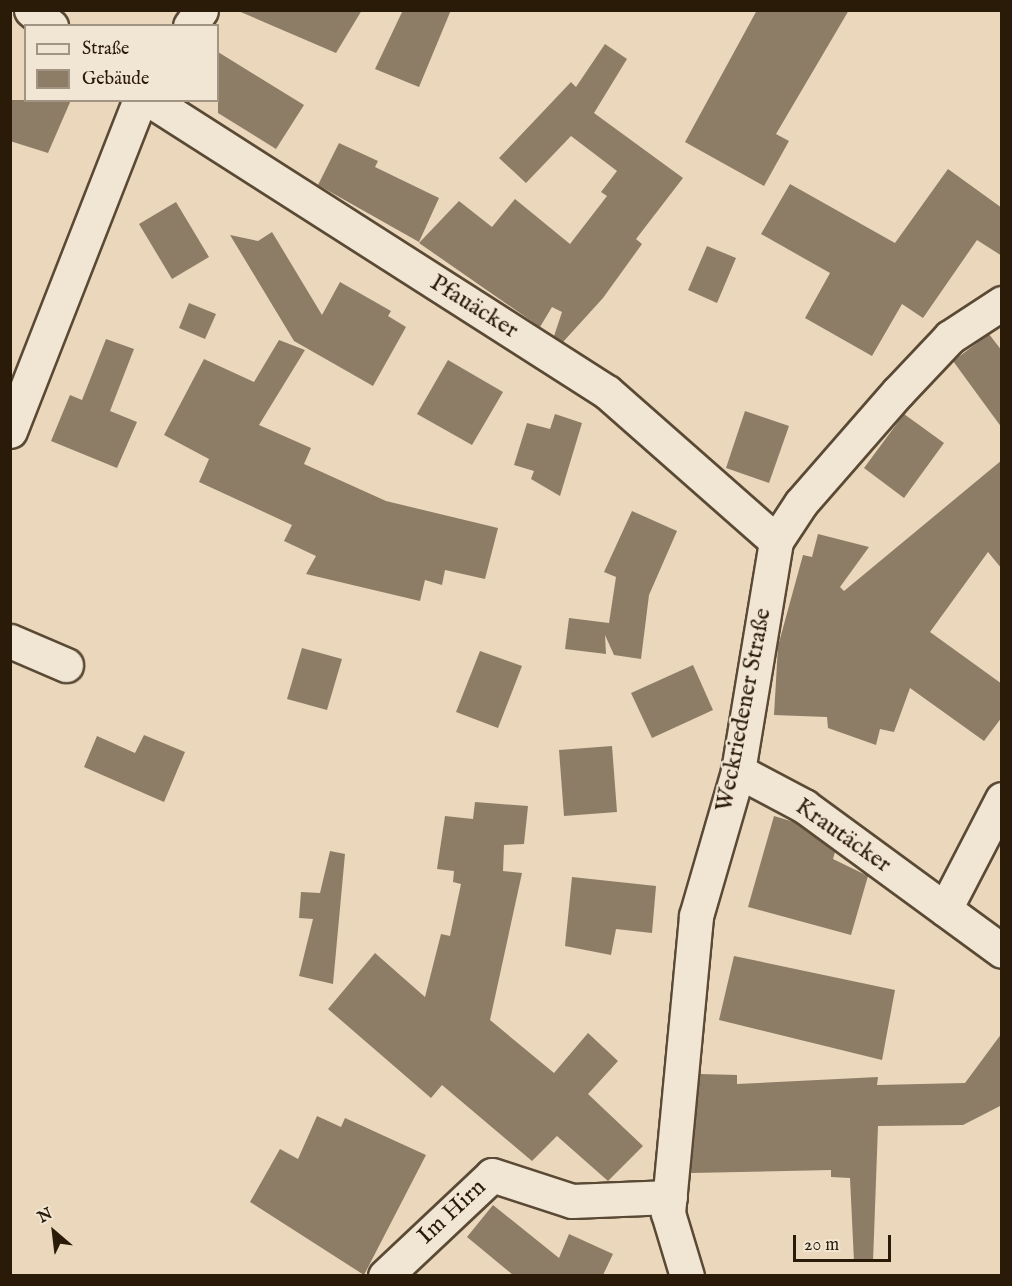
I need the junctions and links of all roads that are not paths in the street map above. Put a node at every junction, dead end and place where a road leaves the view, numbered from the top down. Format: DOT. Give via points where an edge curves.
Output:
graph roads {
  1 [pos="32,10"];
  2 [pos="201,10"];
  3 [pos="49,24"];
  4 [pos="191,24"];
  5 [pos="140,102"];
  6 [pos="153,102"];
  7 [pos="1002,303"];
  8 [pos="10,430"];
  9 [pos="776,541"];
  10 [pos="10,641"];
  11 [pos="66,665"];
  12 [pos="738,771"];
  13 [pos="1002,799"];
  14 [pos="945,909"];
  15 [pos="1002,951"];
  16 [pos="670,1197"];
  17 [pos="385,1275"];
  18 [pos="687,1275"];
  1 -- 3 [label="street"];
  2 -- 4 [label="street"];
  5 -- 8 [label="street"];
  6 -- 9 [label="street, Pfauäcker" via="607,392"];
  7 -- 9 [label="street, Weckriedener Straße" via="950,337 920,368 801,503"];
  9 -- 12 [label="street, Weckriedener Straße"];
  10 -- 11 [label="street"];
  12 -- 14 [label="street, Krautäcker" via="804,806"];
  12 -- 16 [label="street, Weckriedener Straße" via="696,916"];
  13 -- 14 [label="street"];
  14 -- 15 [label="street, Krautäcker"];
  16 -- 17 [label="street, Im Hirn" via="572,1201 492,1174"];
  16 -- 18 [label="street, Weckriedener Straße" via="668,1213"];
}
